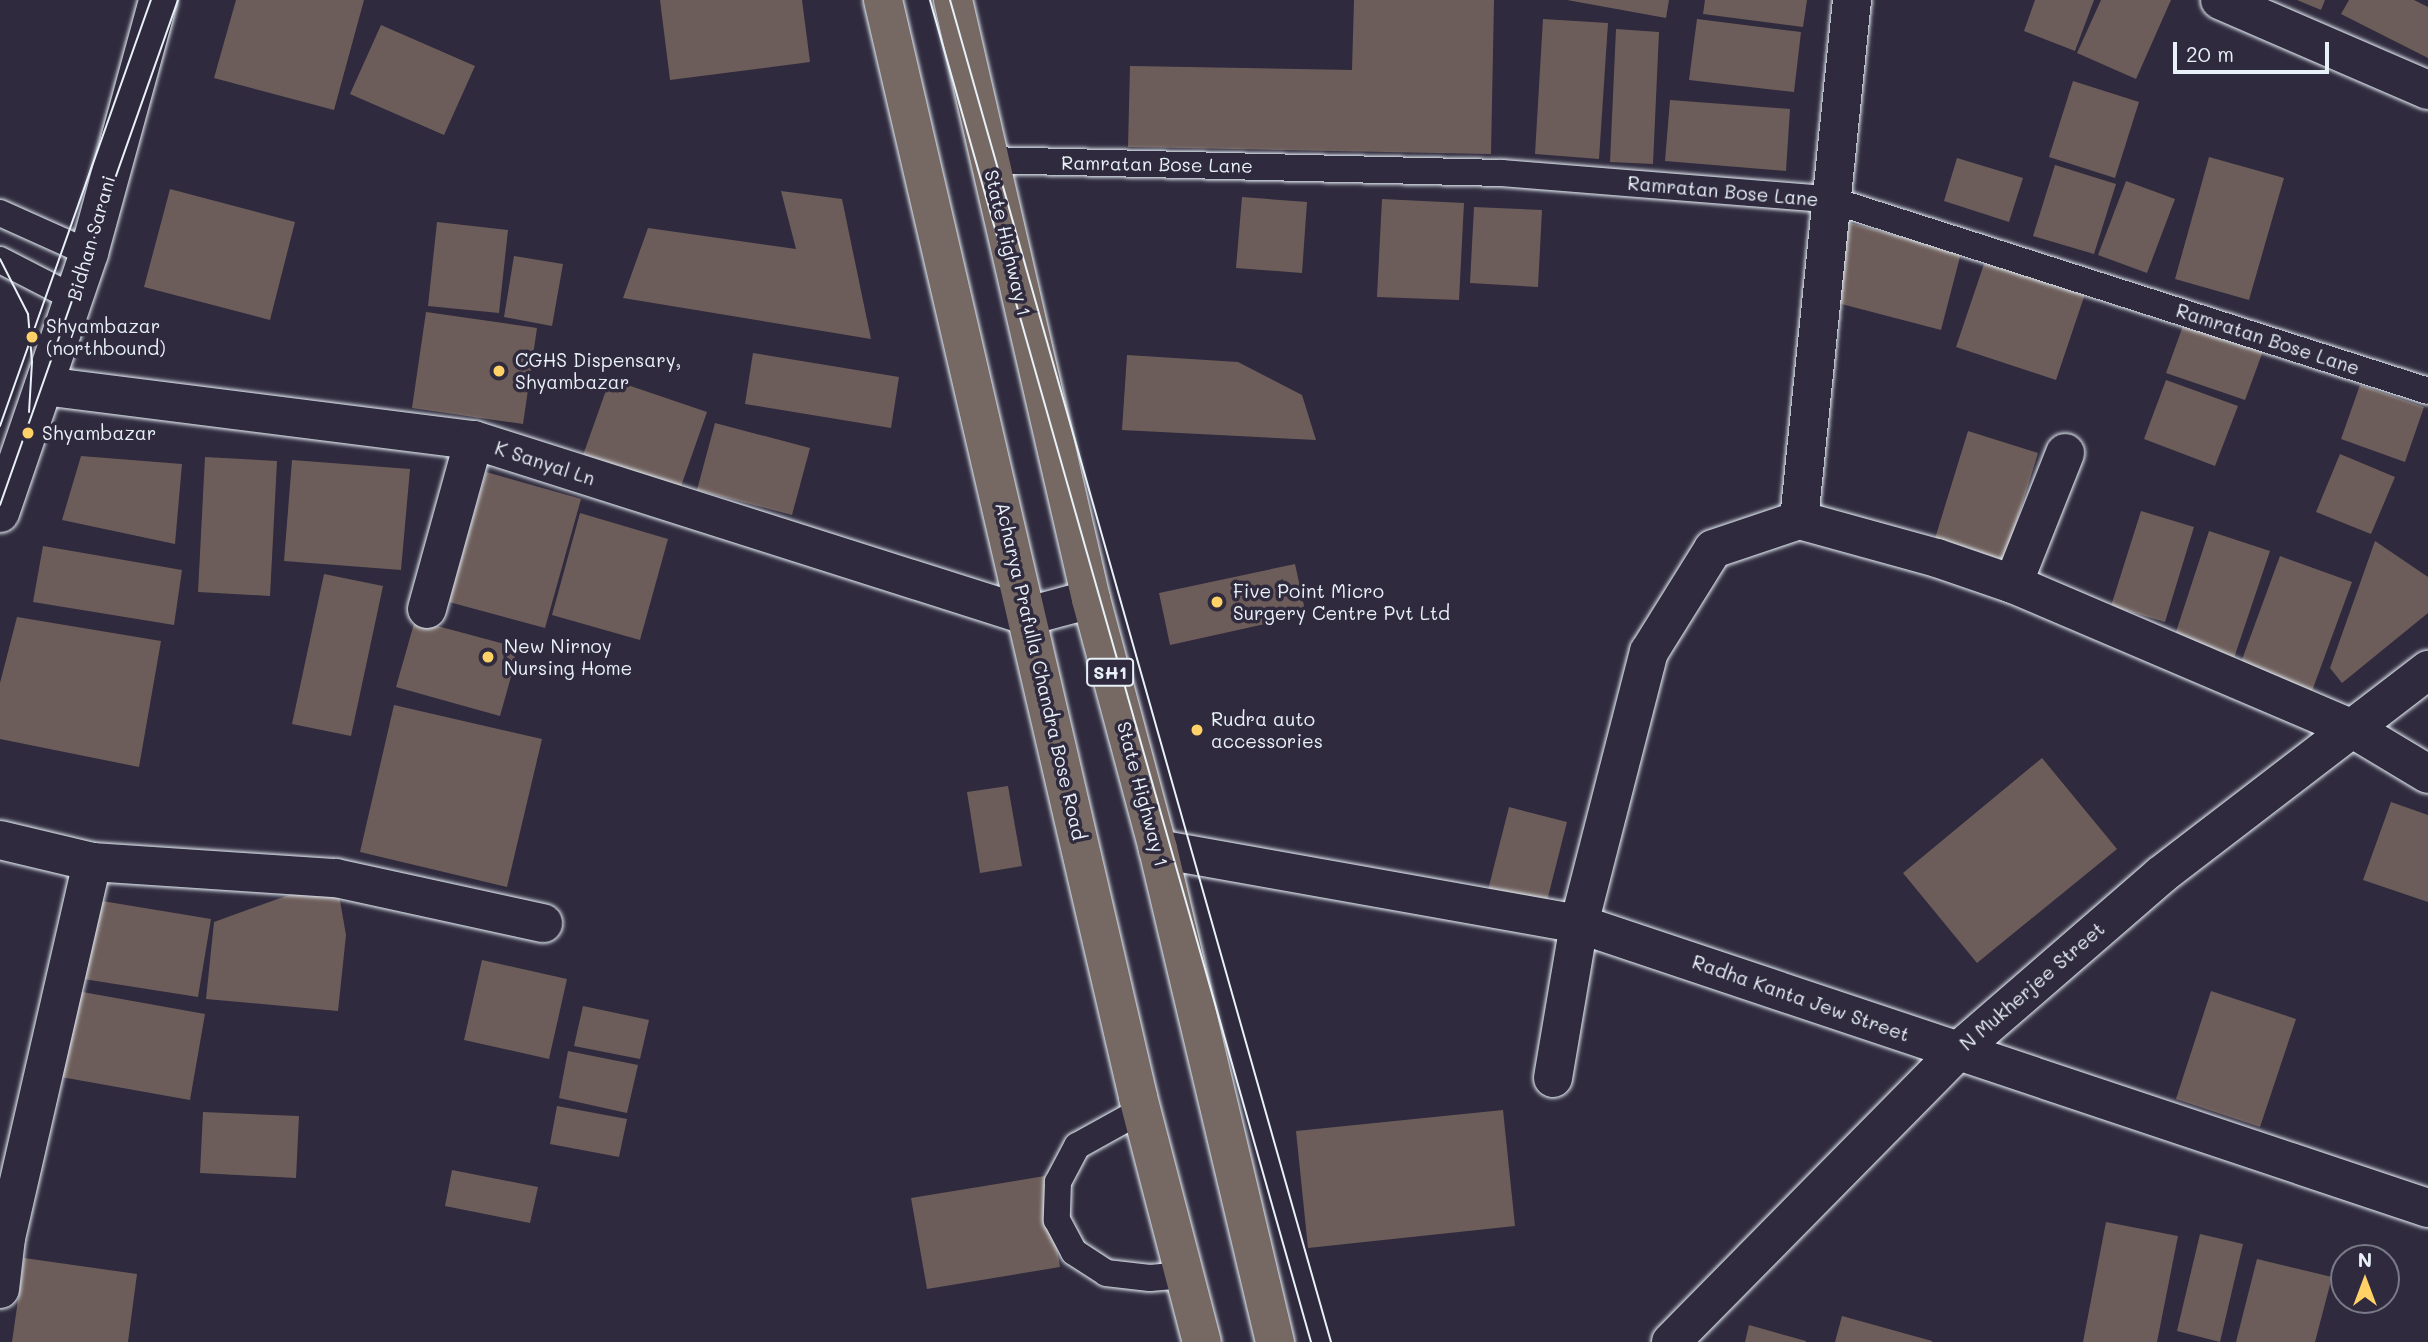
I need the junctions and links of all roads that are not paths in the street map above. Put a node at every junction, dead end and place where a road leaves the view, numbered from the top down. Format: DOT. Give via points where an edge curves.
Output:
graph roads {
  1 [pos="158,0"];
  2 [pos="883,0"];
  3 [pos="953,0"];
  4 [pos="1852,0"];
  5 [pos="2220,0"];
  6 [pos="2428,90"];
  7 [pos="988,160"];
  8 [pos="1828,199"];
  9 [pos="0,213"];
  10 [pos="89,253"];
  11 [pos="0,260"];
  12 [pos="74,298"];
  13 [pos="44,386"];
  14 [pos="2428,390"];
  15 [pos="474,440"];
  16 [pos="2065,453"];
  17 [pos="0,513"];
  18 [pos="1799,520"];
  19 [pos="2013,584"];
  20 [pos="1091,599"];
  21 [pos="427,609"];
  22 [pos="1028,616"];
  23 [pos="2428,670"];
  24 [pos="2353,729"];
  25 [pos="2428,774"];
  26 [pos="0,840"];
  27 [pos="1158,849"];
  28 [pos="92,862"];
  29 [pos="543,923"];
  30 [pos="1579,924"];
  31 [pos="1958,1051"];
  32 [pos="1553,1078"];
  33 [pos="1142,1110"];
  34 [pos="2428,1208"];
  35 [pos="1185,1275"];
  36 [pos="0,1289"];
  37 [pos="1202,1342"];
  38 [pos="1275,1342"];
  39 [pos="1671,1342"];
  1 -- 10 [label="street, Bidhan Sarani"];
  2 -- 22 [label="main road, Acharya Prafulla Chandra Bose Road"];
  3 -- 7 [label="main road, State Highway 1 / SH1"];
  4 -- 8 [label="street"];
  5 -- 6 [label="street"];
  7 -- 8 [label="lane, Ramratan Bose Lane" via="1502,173"];
  7 -- 20 [label="main road, State Highway 1 / SH1"];
  8 -- 14 [label="lane, Ramratan Bose Lane"];
  8 -- 18 [label="street"];
  9 -- 10 [label="lane"];
  10 -- 12 [label="street, Bidhan Sarani"];
  11 -- 12 [label="lane"];
  12 -- 13 [label="street, Bidhan Sarani"];
  13 -- 15 [label="street, K Sanyal Ln"];
  13 -- 17 [label="street, Bidhan Sarani"];
  15 -- 21 [label="street"];
  15 -- 22 [label="street, K Sanyal Ln"];
  16 -- 19 [label="street"];
  18 -- 19 [label="street"];
  18 -- 30 [label="street" via="1713,549 1649,652"];
  19 -- 24 [label="street"];
  20 -- 22 [label="street"];
  20 -- 27 [label="main road, State Highway 1 / SH1"];
  22 -- 33 [label="main road, Acharya Prafulla Chandra Bose Road"];
  23 -- 24 [label="street, N Mukherjee Street"];
  24 -- 25 [label="street"];
  24 -- 31 [label="street, N Mukherjee Street" via="2161,874"];
  26 -- 28 [label="street"];
  27 -- 30 [label="street, Radha Kanta Jew Street"];
  27 -- 38 [label="main road, State Highway 1 / SH1"];
  28 -- 29 [label="street" via="336,878"];
  28 -- 36 [label="street" via="6,1238"];
  30 -- 31 [label="street, Radha Kanta Jew Street"];
  30 -- 32 [label="street"];
  31 -- 34 [label="street, Radha Kanta Jew Street"];
  31 -- 39 [label="street, N Mukherjee Street"];
  33 -- 35 [label="main road, Acharya Prafulla Chandra Bose Road"];
  33 -- 35 [label="lane" via="1077,1146 1058,1182 1057,1220 1074,1252 1106,1273 1150,1278"];
  35 -- 37 [label="main road, Acharya Prafulla Chandra Bose Road"];
}
